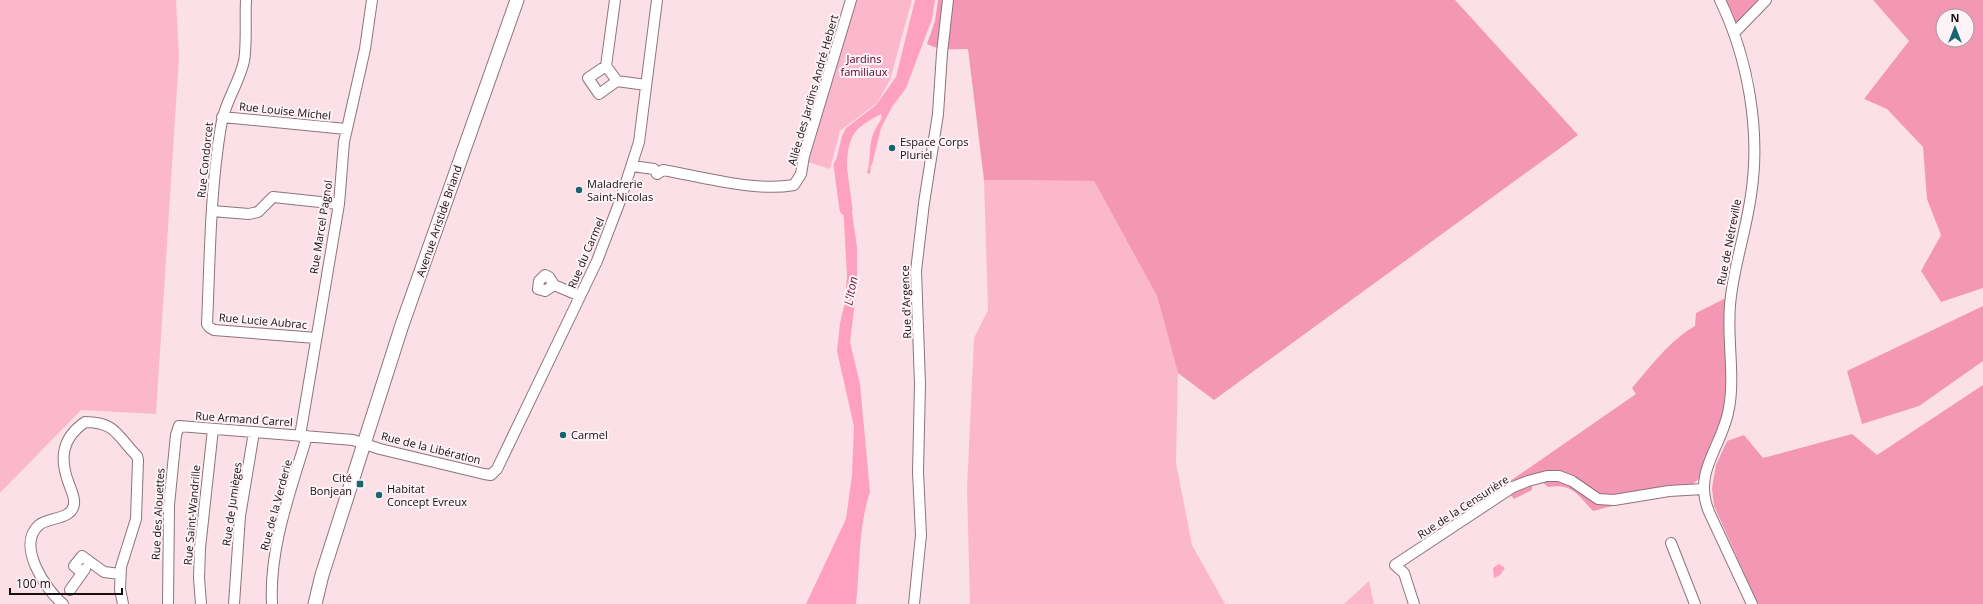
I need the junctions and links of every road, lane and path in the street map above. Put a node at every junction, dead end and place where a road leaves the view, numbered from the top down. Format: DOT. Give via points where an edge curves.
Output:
graph roads {
  1 [pos="246,0"];
  2 [pos="372,0"];
  3 [pos="517,0"];
  4 [pos="615,0"];
  5 [pos="657,0"];
  6 [pos="851,0"];
  7 [pos="948,0"];
  8 [pos="1720,0"];
  9 [pos="1766,0"];
  10 [pos="1735,32"];
  11 [pos="606,66"];
  12 [pos="617,81"];
  13 [pos="646,85"];
  14 [pos="222,117"];
  15 [pos="346,129"];
  16 [pos="632,166"];
  17 [pos="339,204"];
  18 [pos="212,211"];
  19 [pos="554,285"];
  20 [pos="580,296"];
  21 [pos="208,327"];
  22 [pos="316,338"];
  23 [pos="179,426"];
  24 [pos="213,429"];
  25 [pos="254,432"];
  26 [pos="303,436"];
  27 [pos="366,443"];
  28 [pos="491,475"];
  29 [pos="1703,489"];
  30 [pos="1671,543"];
  31 [pos="120,574"];
  32 [pos="70,590"];
  33 [pos="57,602"];
  34 [pos="913,602"];
  35 [pos="123,604"];
  36 [pos="168,604"];
  37 [pos="201,604"];
  38 [pos="234,604"];
  39 [pos="272,604"];
  40 [pos="315,604"];
  41 [pos="1414,604"];
  42 [pos="1695,604"];
  43 [pos="1752,604"];
  1 -- 14 [label="street, Rue Condorcet" via="244,59"];
  2 -- 15 [label="street, Rue Marcel Pagnol" via="365,49"];
  3 -- 27 [label="main road, Avenue Aristide Briand" via="402,325"];
  4 -- 11 [label="street"];
  5 -- 13 [label="street, Rue du Carmel"];
  6 -- 16 [label="street, Allée des Jardins André Hebert" via="804,156 801,174 794,185 778,188 663,170 657,174 654,168"];
  7 -- 34 [label="street, Rue d'Argence" via="938,114 916,266 921,535"];
  8 -- 10 [label="street, Rue de Nétreville"];
  9 -- 10 [label="street"];
  10 -- 29 [label="street, Rue de Nétreville" via="1750,100 1753,133 1751,194 1730,305 1730,406 1724,428 1708,462"];
  11 -- 12 [label="street"];
  11 -- 12 [label="street" via="588,78 599,94"];
  12 -- 13 [label="street"];
  13 -- 16 [label="street, Rue du Carmel" via="639,142"];
  14 -- 15 [label="street, Rue Louise Michel"];
  14 -- 18 [label="street, Rue Condorcet"];
  15 -- 17 [label="street, Rue Marcel Pagnol"];
  16 -- 20 [label="street, Rue du Carmel" via="597,261"];
  17 -- 18 [label="street" via="273,197 258,212 249,214"];
  17 -- 22 [label="street, Rue Marcel Pagnol"];
  18 -- 21 [label="street, Rue Condorcet"];
  19 -- 20 [label="street"];
  20 -- 28 [label="street, Rue du Carmel" via="497,469"];
  21 -- 22 [label="street, Rue Lucie Aubrac" via="214,330"];
  22 -- 26 [label="street, Rue Marcel Pagnol"];
  23 -- 24 [label="street, Rue Armand Carrel"];
  23 -- 36 [label="street, Rue des Alouettes" via="169,505"];
  24 -- 25 [label="street, Rue Armand Carrel"];
  24 -- 37 [label="street, Rue Saint-Wandrille" via="200,548"];
  25 -- 26 [label="street, Rue Armand Carrel"];
  25 -- 38 [label="street, Rue de Jumièges" via="240,516"];
  26 -- 27 [label="street, Rue Armand Carrel"];
  26 -- 39 [label="street, Rue de la Verderie" via="274,562"];
  27 -- 28 [label="street, Rue de la Libération"];
  27 -- 40 [label="main road, Avenue Aristide Briand" via="322,575"];
  29 -- 41 [label="street, Rue de la Censurière" via="1669,491 1614,500 1598,499 1572,481 1559,476 1547,476 1513,487 1396,565 1404,573"];
  29 -- 43 [label="street" via="1709,512"];
  30 -- 42 [label="street"];
  31 -- 32 [label="street" via="104,572 90,562"];
  31 -- 33 [label="street" via="136,519 138,460 110,426 85,422 70,434 64,452 65,472 73,495 73,508 70,512 40,524 30,541 36,569"];
  31 -- 35 [label="street"];
}
